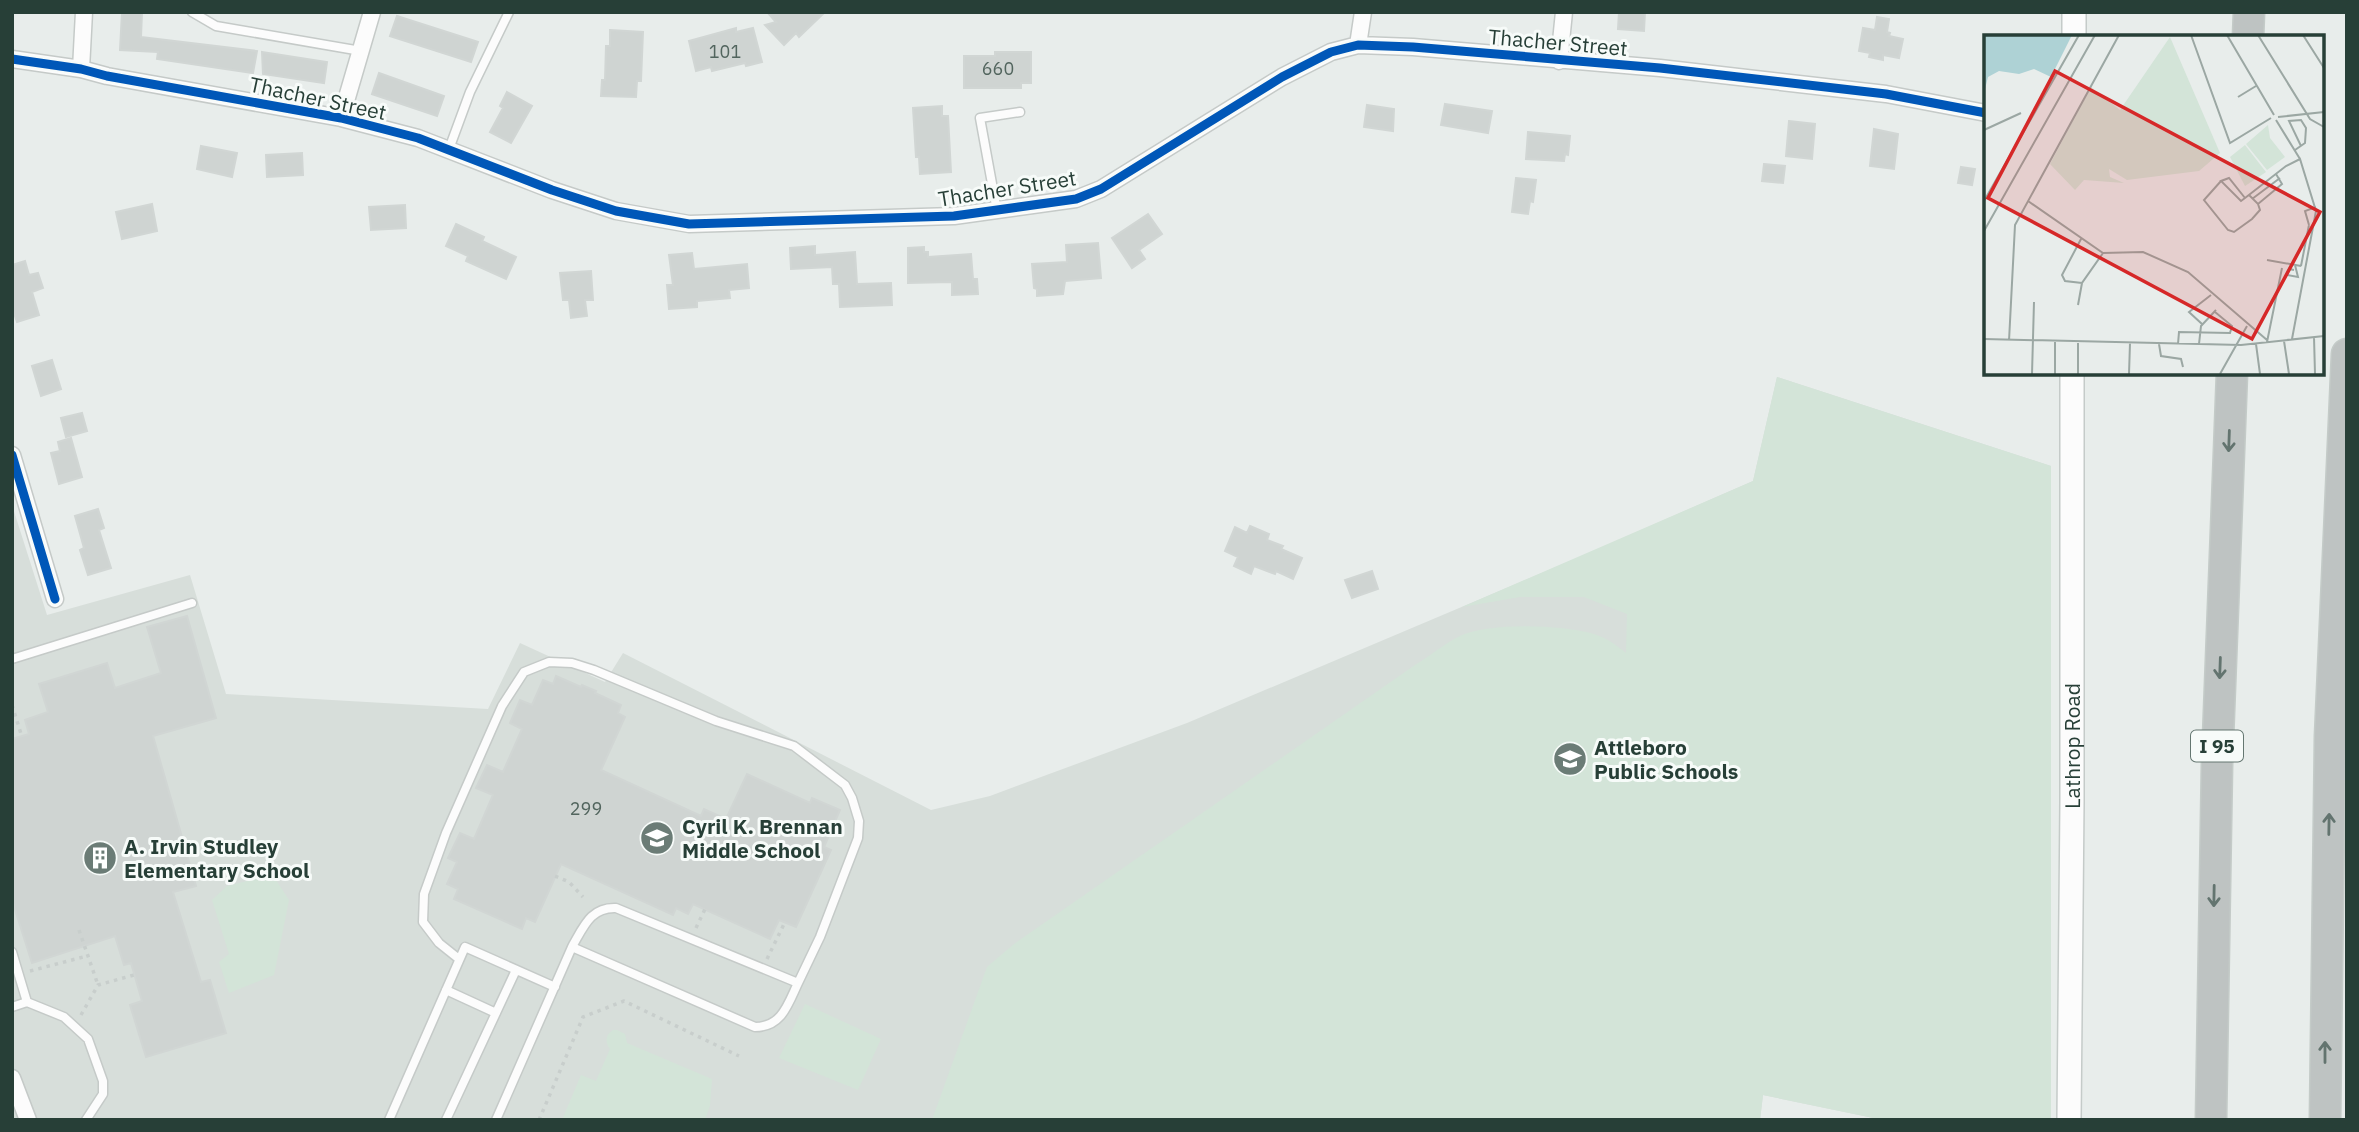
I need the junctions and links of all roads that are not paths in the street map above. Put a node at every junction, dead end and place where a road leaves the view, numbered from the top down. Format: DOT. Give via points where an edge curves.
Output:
graph roads {
  1 [pos="84,12"];
  2 [pos="192,12"];
  3 [pos="372,12"];
  4 [pos="509,12"];
  5 [pos="1363,12"];
  6 [pos="1564,12"];
  7 [pos="2074,12"];
  8 [pos="2249,12"];
  9 [pos="2074,35"];
  10 [pos="2248,35"];
  11 [pos="1358,45"];
  12 [pos="360,51"];
  13 [pos="12,59"];
  14 [pos="1559,61"];
  15 [pos="80,69"];
  16 [pos="1020,112"];
  17 [pos="1984,113"];
  18 [pos="341,118"];
  19 [pos="449,149"];
  20 [pos="997,211"];
  21 [pos="2347,354"];
  22 [pos="2072,374"];
  23 [pos="2232,374"];
  24 [pos="12,455"];
  25 [pos="55,599"];
  26 [pos="192,603"];
  27 [pos="12,659"];
  28 [pos="572,947"];
  29 [pos="12,952"];
  30 [pos="459,959"];
  31 [pos="516,970"];
  32 [pos="798,983"];
  33 [pos="555,987"];
  34 [pos="446,990"];
  35 [pos="27,1002"];
  36 [pos="12,1007"];
  37 [pos="496,1013"];
  38 [pos="12,1078"];
  39 [pos="27,1120"];
  40 [pos="86,1120"];
  41 [pos="389,1120"];
  42 [pos="446,1120"];
  43 [pos="496,1120"];
  44 [pos="2069,1120"];
  45 [pos="2211,1120"];
  46 [pos="2325,1120"];
  1 -- 15 [label="street"];
  2 -- 12 [label="lane" via="216,26"];
  3 -- 12 [label="street"];
  4 -- 19 [label="lane" via="470,92"];
  5 -- 11 [label="street"];
  6 -- 14 [label="street"];
  7 -- 9 [label="main road"];
  8 -- 10 [label="highway"];
  11 -- 14 [label="street, Thacher Street"];
  11 -- 20 [label="street, Thacher Street" via="1331,52 1282,77 1101,189 1076,199"];
  12 -- 18 [label="street"];
  13 -- 15 [label="street, Thacher Street"];
  14 -- 17 [label="street, Thacher Street" via="1872,92"];
  15 -- 18 [label="street, Thacher Street"];
  16 -- 20 [label="lane" via="980,118"];
  18 -- 19 [label="street, Thacher Street"];
  19 -- 20 [label="street, Thacher Street" via="616,211 689,224 919,218"];
  46 -- 21 [label="highway, one-way" via="2330,737"];
  22 -- 44 [label="main road, Lathrop Road"];
  23 -- 45 [label="highway, I 95, one-way" via="2219,699"];
  24 -- 25 [label="street"];
  26 -- 27 [label="lane"];
  28 -- 32 [label="lane" via="589,918 616,908"];
  28 -- 32 [label="lane" via="755,1027 780,1018"];
  28 -- 33 [label="lane"];
  29 -- 35 [label="lane"];
  30 -- 31 [label="lane" via="465,947"];
  30 -- 32 [label="lane" via="423,922 424,894 446,833 502,706 524,672 549,662 572,663 716,721 794,746 845,785 859,821 858,838"];
  30 -- 34 [label="lane"];
  31 -- 33 [label="lane"];
  31 -- 37 [label="lane"];
  33 -- 43 [label="lane"];
  34 -- 37 [label="lane"];
  34 -- 41 [label="lane"];
  35 -- 36 [label="lane"];
  35 -- 40 [label="lane" via="64,1017 88,1039 103,1094"];
  37 -- 42 [label="lane"];
  38 -- 39 [label="street"];
}
